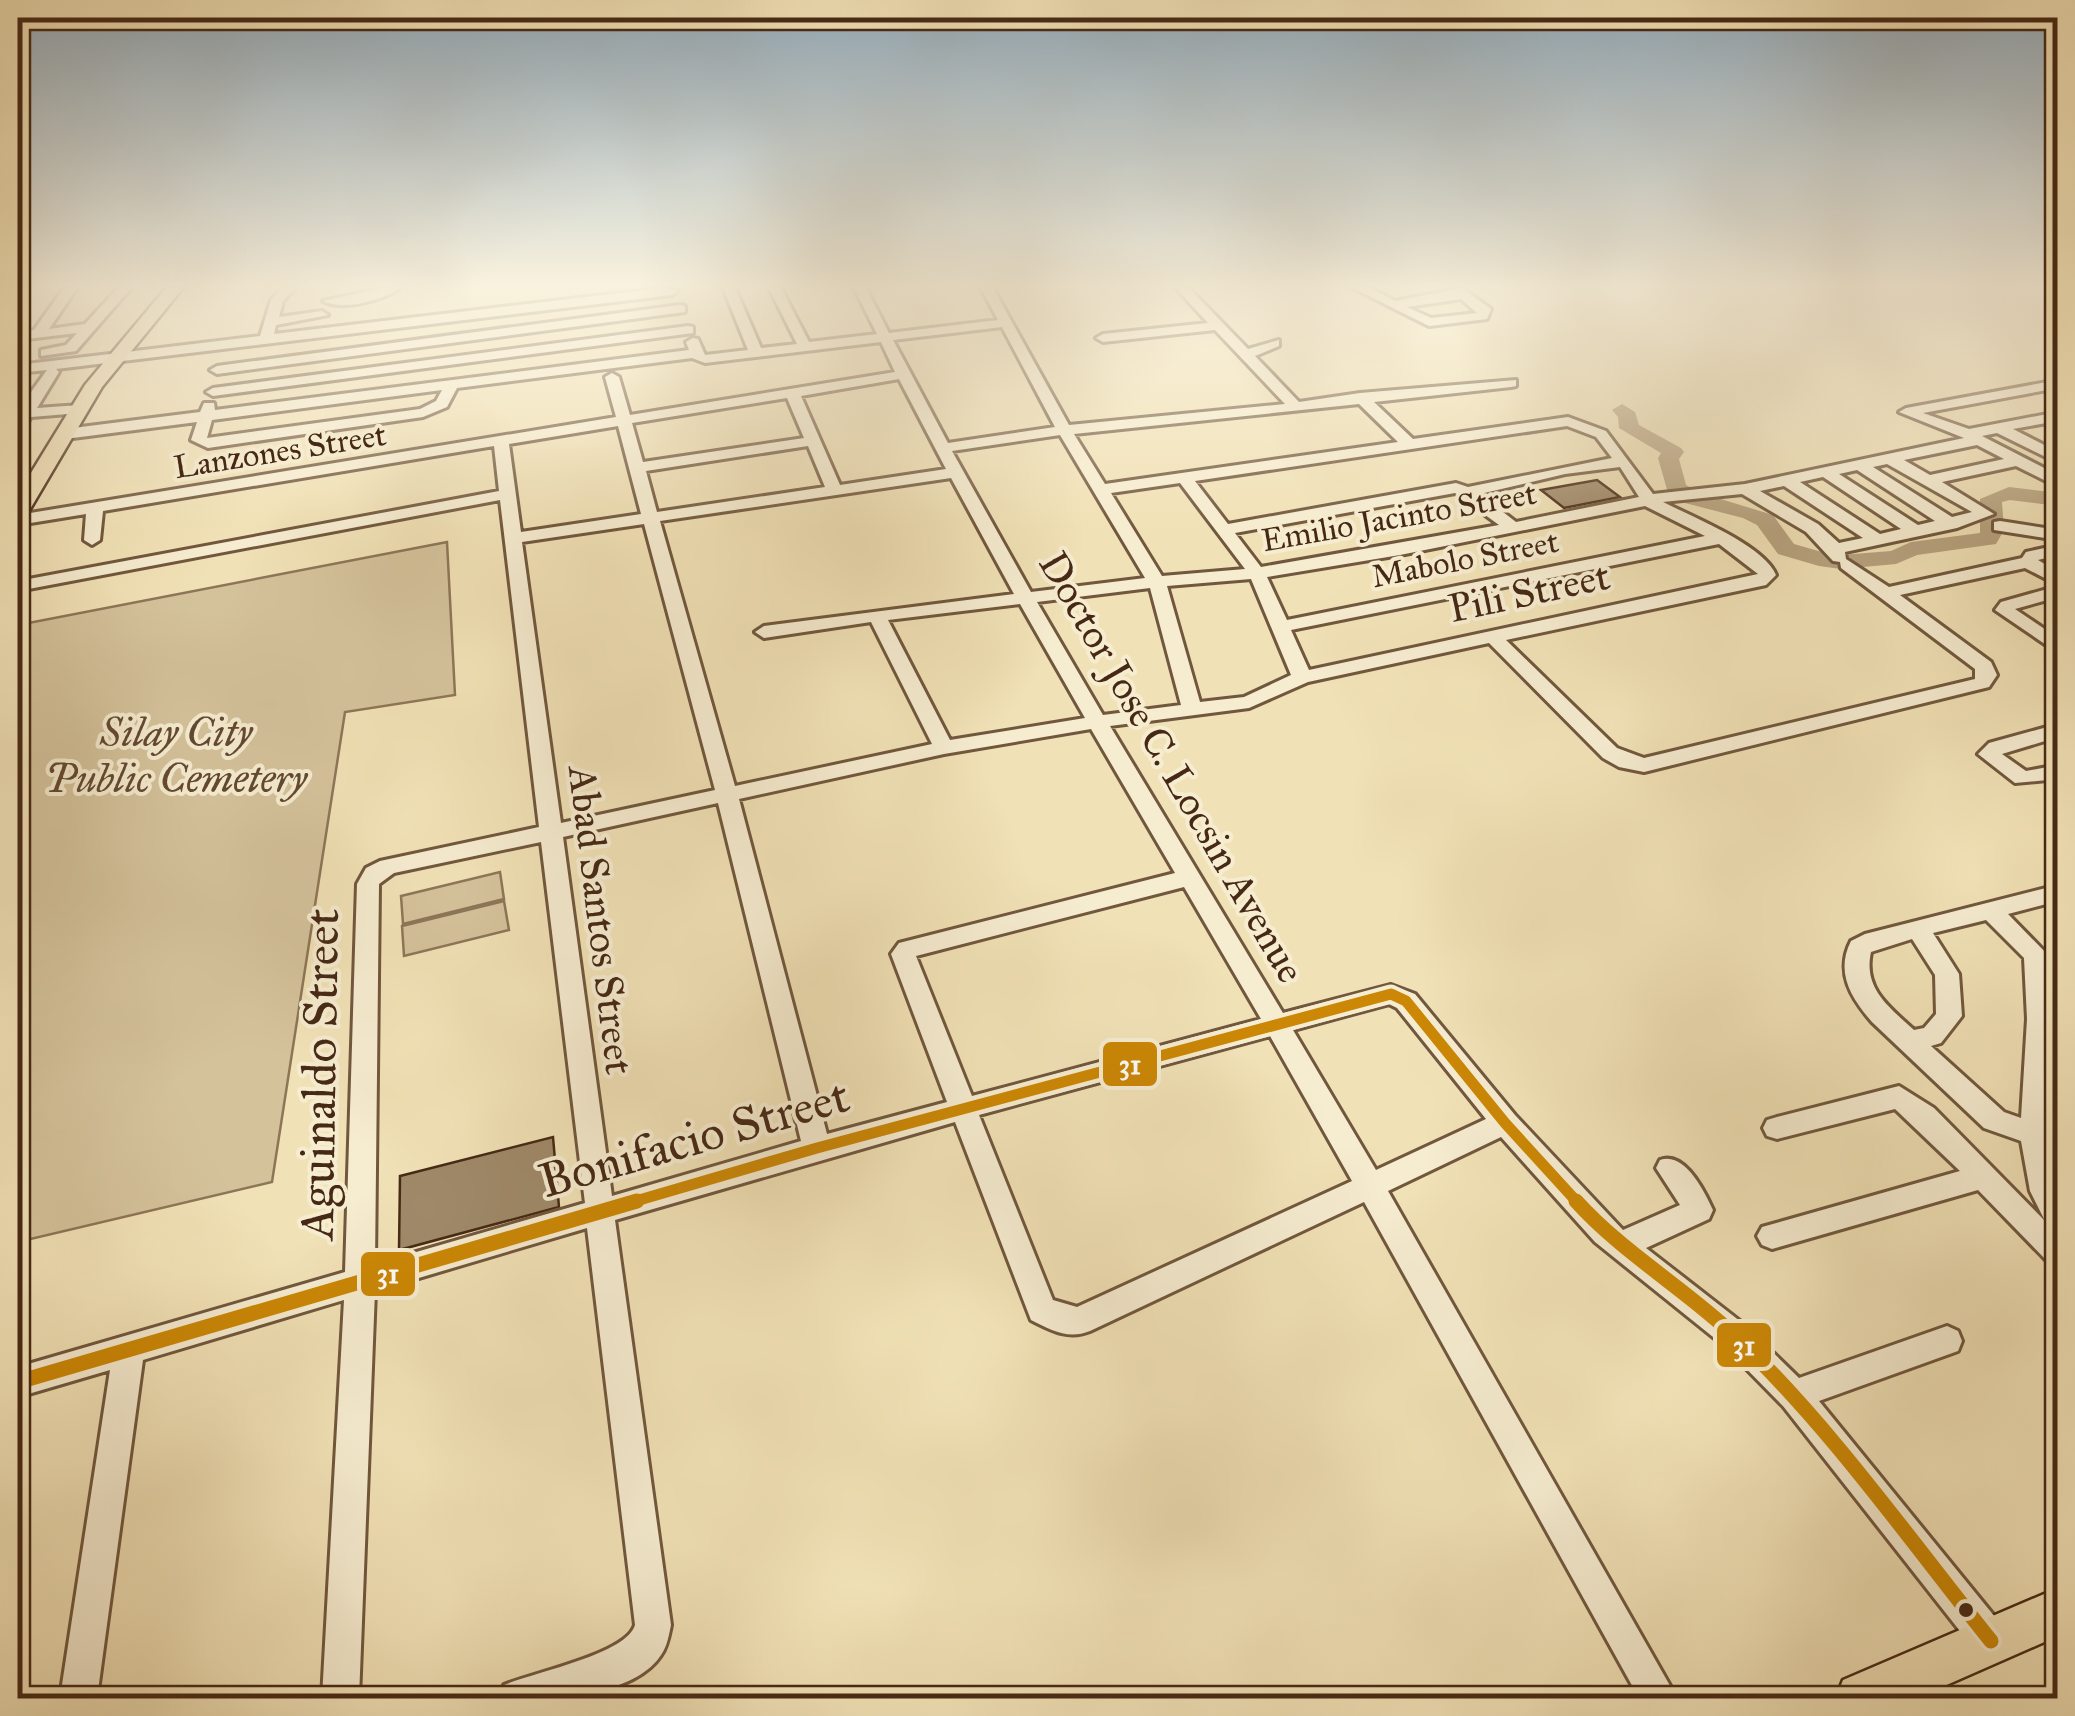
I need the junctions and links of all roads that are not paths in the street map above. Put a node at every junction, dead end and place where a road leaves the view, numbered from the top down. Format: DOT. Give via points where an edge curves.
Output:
graph roads {
  1 [pos="108,368"];
  2 [pos="232,368"];
  3 [pos="399,368"];
  4 [pos="461,368"];
  5 [pos="574,368"];
  6 [pos="903,368"];
  7 [pos="1030,368"];
  8 [pos="1260,368"];
  9 [pos="217,370"];
  10 [pos="52,372"];
  11 [pos="906,374"];
  12 [pos="612,377"];
  13 [pos="459,383"];
  14 [pos="1511,384"];
  15 [pos="2058,384"];
  16 [pos="213,392"];
  17 [pos="793,394"];
  18 [pos="1360,398"];
  19 [pos="1974,399"];
  20 [pos="1294,406"];
  21 [pos="80,410"];
  22 [pos="2058,416"];
  23 [pos="206,417"];
  24 [pos="20,418"];
  25 [pos="2002,421"];
  26 [pos="626,422"];
  27 [pos="2030,422"];
  28 [pos="1064,430"];
  29 [pos="65,434"];
  30 [pos="2058,435"];
  31 [pos="1972,437"];
  32 [pos="812,441"];
  33 [pos="501,443"];
  34 [pos="1409,444"];
  35 [pos="942,448"];
  36 [pos="2058,458"];
  37 [pos="1890,459"];
  38 [pos="2017,460"];
  39 [pos="1624,462"];
  40 [pos="1860,465"];
  41 [pos="638,468"];
  42 [pos="1826,472"];
  43 [pos="954,473"];
  44 [pos="1184,478"];
  45 [pos="1786,480"];
  46 [pos="1928,480"];
  47 [pos="2058,482"];
  48 [pos="1745,489"];
  49 [pos="1100,490"];
  50 [pos="835,491"];
  51 [pos="1468,492"];
  52 [pos="507,494"];
  53 [pos="1650,502"];
  54 [pos="95,509"];
  55 [pos="18,511"];
  56 [pos="651,518"];
  57 [pos="18,520"];
  58 [pos="1951,524"];
  59 [pos="1512,527"];
  60 [pos="1224,530"];
  61 [pos="1917,532"];
  62 [pos="2058,535"];
  63 [pos="513,538"];
  64 [pos="1722,538"];
  65 [pos="92,540"];
  66 [pos="1878,540"];
  67 [pos="2058,550"];
  68 [pos="1840,557"];
  69 [pos="2030,559"];
  70 [pos="1257,574"];
  71 [pos="1158,582"];
  72 [pos="18,586"];
  73 [pos="2055,591"];
  74 [pos="1884,593"];
  75 [pos="1028,598"];
  76 [pos="876,616"];
  77 [pos="1280,627"];
  78 [pos="764,632"];
  79 [pos="1490,635"];
  80 [pos="2058,647"];
  81 [pos="1302,677"];
  82 [pos="1192,708"];
  83 [pos="1095,722"];
  84 [pos="2058,730"];
  85 [pos="944,748"];
  86 [pos="2058,772"];
  87 [pos="727,795"];
  88 [pos="550,832"];
  89 [pos="1187,878"];
  90 [pos="2054,897"];
  91 [pos="1990,910"];
  92 [pos="1918,929"];
  93 [pos="1276,1024"];
  94 [pos="1910,1041"];
  95 [pos="965,1107"];
  96 [pos="1505,1124"];
  97 [pos="1777,1128"];
  98 [pos="2046,1137"];
  99 [pos="817,1148"];
  100 [pos="1670,1168"];
  101 [pos="1983,1177"];
  102 [pos="1369,1186"];
  103 [pos="598,1214"];
  104 [pos="2058,1216"];
  105 [pos="1772,1236"];
  106 [pos="1619,1246"];
  107 [pos="2058,1253"];
  108 [pos="360,1280"];
  109 [pos="1947,1341"];
  110 [pos="129,1348"];
  111 [pos="18,1382"];
  112 [pos="1794,1396"];
  113 [pos="2058,1612"];
  114 [pos="1991,1641"];
  115 [pos="78,1698"];
  116 [pos="340,1698"];
  117 [pos="517,1698"];
  118 [pos="1659,1698"];
  119 [pos="1861,1698"];
  1 -- 21 [label="main road"];
  2 -- 9 [label="street"];
  3 -- 16 [label="street"];
  4 -- 13 [label="street"];
  5 -- 13 [label="street"];
  6 -- 11 [label="street, Doctor Jose C. Locsin Avenue"];
  7 -- 28 [label="street"];
  8 -- 20 [label="street"];
  9 -- 16 [label="street"];
  10 -- 24 [label="street"];
  11 -- 17 [label="street, Lanzones Street"];
  11 -- 35 [label="street, Doctor Jose C. Locsin Avenue"];
  12 -- 26 [label="street"];
  13 -- 23 [label="street"];
  13 -- 23 [label="street" via="423,414 208,444 199,440"];
  14 -- 18 [label="street"];
  15 -- 19 [label="street"];
  16 -- 23 [label="street"];
  17 -- 26 [label="street, Lanzones Street"];
  17 -- 32 [label="street"];
  18 -- 20 [label="street"];
  18 -- 34 [label="street"];
  19 -- 25 [label="street"];
  19 -- 31 [label="street" via="1906,412"];
  20 -- 28 [label="street"];
  21 -- 24 [label="street"];
  21 -- 29 [label="main road"];
  22 -- 27 [label="street, Emilio Jacinto Street"];
  23 -- 29 [label="street"];
  25 -- 27 [label="street, Emilio Jacinto Street"];
  25 -- 31 [label="street, Emilio Jacinto Street"];
  25 -- 36 [label="street"];
  26 -- 33 [label="street, Lanzones Street"];
  26 -- 41 [label="street"];
  27 -- 30 [label="street"];
  28 -- 35 [label="street"];
  28 -- 49 [label="street"];
  29 -- 55 [label="main road"];
  31 -- 37 [label="street, Emilio Jacinto Street"];
  31 -- 38 [label="street"];
  32 -- 41 [label="street"];
  32 -- 50 [label="street"];
  33 -- 52 [label="street, Abad Santos Street"];
  33 -- 54 [label="street, Lanzones Street"];
  34 -- 39 [label="street" via="1568,421 1601,434"];
  34 -- 44 [label="street"];
  35 -- 43 [label="street, Doctor Jose C. Locsin Avenue"];
  37 -- 40 [label="street, Emilio Jacinto Street"];
  37 -- 46 [label="street"];
  38 -- 46 [label="street"];
  38 -- 47 [label="street"];
  39 -- 51 [label="street" via="1586,463"];
  39 -- 53 [label="street"];
  40 -- 42 [label="street, Emilio Jacinto Street"];
  40 -- 58 [label="street"];
  41 -- 56 [label="street"];
  42 -- 45 [label="street, Emilio Jacinto Street"];
  42 -- 61 [label="street"];
  43 -- 50 [label="street"];
  43 -- 75 [label="street, Doctor Jose C. Locsin Avenue"];
  44 -- 49 [label="street"];
  44 -- 60 [label="street"];
  45 -- 48 [label="street, Emilio Jacinto Street"];
  45 -- 66 [label="street"];
  46 -- 58 [label="street" via="1986,514"];
  48 -- 53 [label="street, Emilio Jacinto Street"];
  48 -- 68 [label="street" via="1822,535"];
  49 -- 71 [label="street"];
  50 -- 56 [label="street"];
  51 -- 59 [label="street"];
  51 -- 60 [label="street" via="1448,488"];
  52 -- 63 [label="street, Abad Santos Street"];
  52 -- 72 [label="street"];
  53 -- 59 [label="street, Emilio Jacinto Street"];
  53 -- 64 [label="street"];
  54 -- 57 [label="street, Lanzones Street"];
  54 -- 65 [label="street"];
  56 -- 63 [label="street"];
  56 -- 87 [label="street"];
  58 -- 61 [label="street"];
  59 -- 70 [label="street, Emilio Jacinto Street"];
  60 -- 70 [label="street"];
  61 -- 66 [label="street"];
  62 -- 69 [label="street" via="1998,524"];
  63 -- 88 [label="street, Abad Santos Street"];
  64 -- 77 [label="street, Mabolo Street"];
  64 -- 79 [label="street, Pili Street" via="1767,575 1760,582"];
  66 -- 68 [label="street"];
  67 -- 69 [label="street"];
  68 -- 74 [label="street"];
  69 -- 73 [label="street"];
  69 -- 74 [label="street"];
  70 -- 71 [label="street, Emilio Jacinto Street"];
  70 -- 77 [label="street"];
  71 -- 75 [label="street, Emilio Jacinto Street"];
  71 -- 82 [label="street"];
  73 -- 80 [label="street" via="2004,610"];
  74 -- 79 [label="street" via="1984,666 1982,684 1644,765 1610,753"];
  75 -- 76 [label="street, Emilio Jacinto Street"];
  75 -- 83 [label="street, Doctor Jose C. Locsin Avenue"];
  76 -- 78 [label="street, Emilio Jacinto Street"];
  76 -- 85 [label="street"];
  77 -- 81 [label="street"];
  79 -- 81 [label="street, Pili Street"];
  81 -- 82 [label="street, Pili Street" via="1249,702"];
  82 -- 83 [label="street, Pili Street"];
  83 -- 85 [label="street, Pili Street"];
  83 -- 89 [label="street, Doctor Jose C. Locsin Avenue"];
  84 -- 86 [label="street" via="1988,754 2022,778"];
  85 -- 87 [label="street, Pili Street"];
  87 -- 88 [label="street, Pili Street"];
  87 -- 99 [label="street"];
  88 -- 103 [label="street, Abad Santos Street"];
  88 -- 108 [label="street, Aguinaldo Street" via="388,868 368,884"];
  89 -- 93 [label="street, Doctor Jose C. Locsin Avenue"];
  89 -- 95 [label="street" via="908,948 903,959"];
  90 -- 91 [label="street"];
  91 -- 92 [label="street"];
  91 -- 98 [label="street" via="2030,947 2039,968"];
  92 -- 94 [label="street" via="1947,974 1949,1016 1932,1036"];
  92 -- 94 [label="street" via="1860,947 1855,970 1864,996"];
  93 -- 95 [label="street, Bonifacio Street"];
  93 -- 96 [label="street, Bonifacio Street" via="1380,995 1399,996"];
  93 -- 102 [label="street, Doctor Jose C. Locsin Avenue"];
  94 -- 98 [label="street" via="1984,1112"];
  95 -- 99 [label="street, Bonifacio Street"];
  95 -- 102 [label="street" via="1042,1310 1061,1320 1078,1321"];
  96 -- 102 [label="street"];
  96 -- 106 [label="street"];
  97 -- 101 [label="street" via="1898,1096"];
  98 -- 104 [label="street" via="2038,1182"];
  99 -- 103 [label="street, Bonifacio Street"];
  100 -- 106 [label="street" via="1700,1210"];
  101 -- 105 [label="street"];
  101 -- 107 [label="street"];
  102 -- 118 [label="street, Doctor Jose C. Locsin Avenue"];
  103 -- 108 [label="street, Bonifacio Street"];
  103 -- 117 [label="street, Abad Santos Street" via="653,1610 648,1644 625,1662"];
  106 -- 112 [label="street" via="1734,1335"];
  108 -- 110 [label="street, Bonifacio Street"];
  108 -- 116 [label="street, Aguinaldo Street"];
  109 -- 112 [label="street"];
  110 -- 111 [label="street, Bonifacio Street"];
  110 -- 115 [label="street"];
  112 -- 114 [label="street"];
  113 -- 114 [label="main road"];
  114 -- 119 [label="main road"];
}
